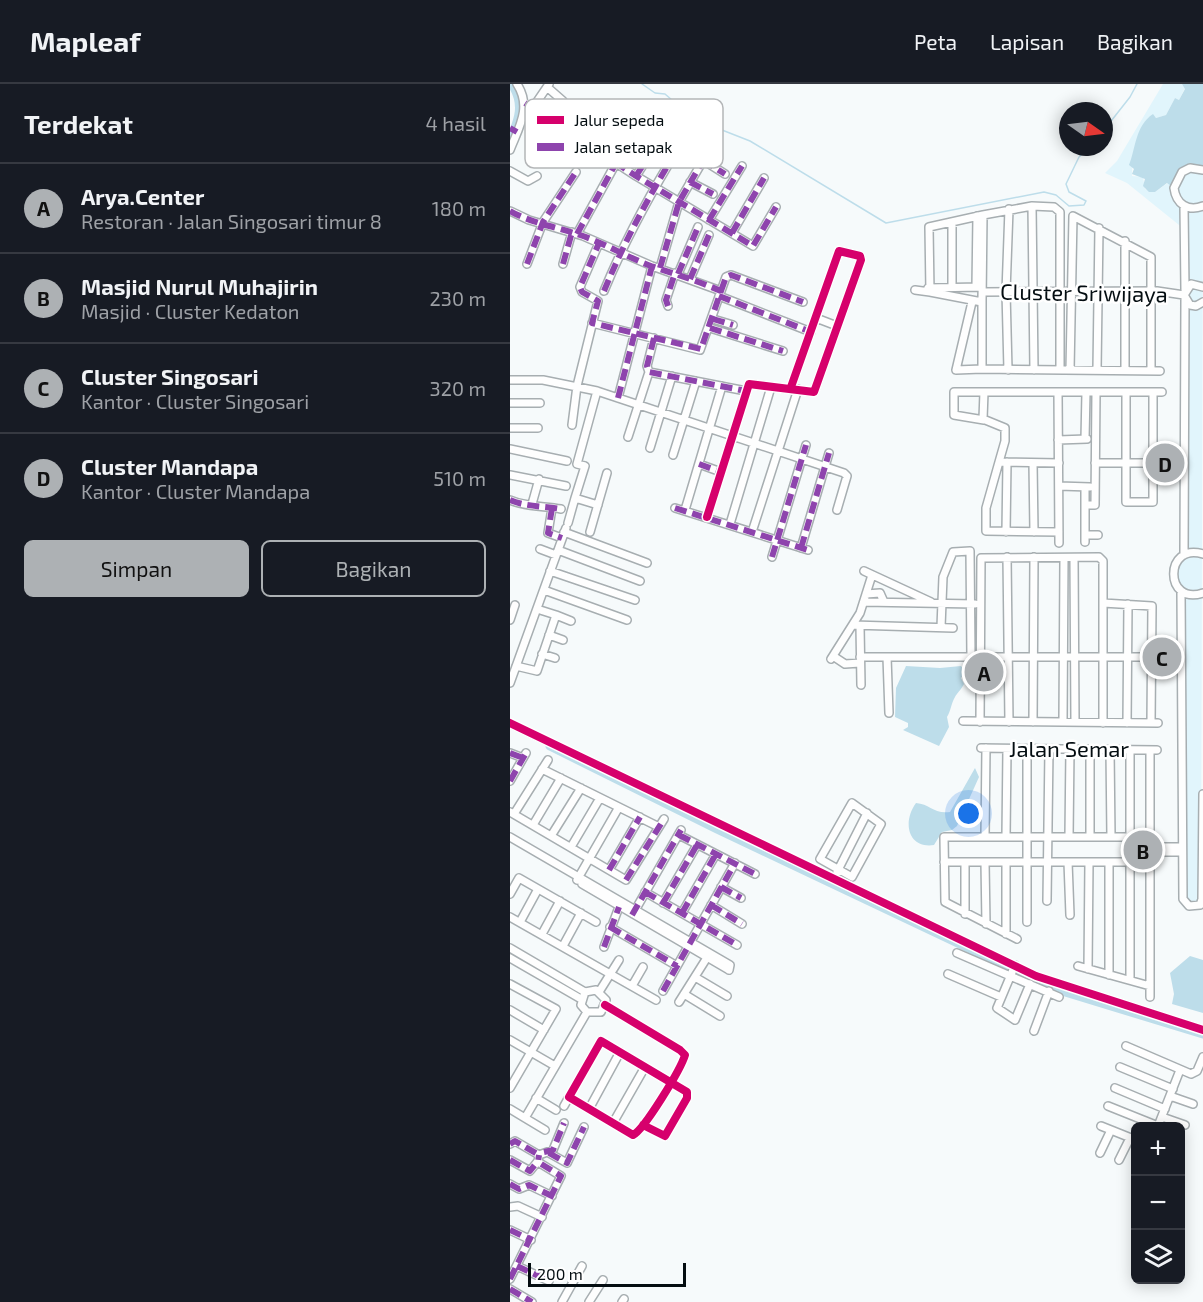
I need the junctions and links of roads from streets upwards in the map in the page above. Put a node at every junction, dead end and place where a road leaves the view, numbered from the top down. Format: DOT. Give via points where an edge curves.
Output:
graph roads {
  1 [pos="517,84"];
  2 [pos="548,86"];
  3 [pos="539,99"];
  4 [pos="561,99"];
  5 [pos="525,103"];
  6 [pos="514,130"];
  7 [pos="510,150"];
  8 [pos="742,166"];
  9 [pos="613,168"];
  10 [pos="624,168"];
  11 [pos="641,168"];
  12 [pos="665,168"];
  13 [pos="698,168"];
  14 [pos="716,168"];
  15 [pos="1203,170"];
  16 [pos="510,171"];
  17 [pos="576,172"];
  18 [pos="725,174"];
  19 [pos="537,176"];
  20 [pos="636,176"];
  21 [pos="764,178"];
  22 [pos="690,182"];
  23 [pos="654,186"];
  24 [pos="712,194"];
  25 [pos="679,202"];
  26 [pos="1032,206"];
  27 [pos="1184,206"];
  28 [pos="1203,206"];
  29 [pos="776,207"];
  30 [pos="1009,209"];
  31 [pos="510,211"];
  32 [pos="1060,212"];
  33 [pos="980,215"];
  34 [pos="1073,216"];
  35 [pos="709,220"];
  36 [pos="543,222"];
  37 [pos="952,222"];
  38 [pos="698,227"];
  39 [pos="1099,228"];
  40 [pos="575,233"];
  41 [pos="732,233"];
  42 [pos="709,235"];
  43 [pos="1125,241"];
  44 [pos="599,243"];
  45 [pos="620,252"];
  46 [pos="527,264"];
  47 [pos="563,264"];
  48 [pos="652,266"];
  49 [pos="660,268"];
  50 [pos="676,274"];
  51 [pos="690,279"];
  52 [pos="952,287"];
  53 [pos="1203,287"];
  54 [pos="981,289"];
  55 [pos="915,290"];
  56 [pos="929,290"];
  57 [pos="604,291"];
  58 [pos="1006,292"];
  59 [pos="1071,293"];
  60 [pos="1097,293"];
  61 [pos="1123,293"];
  62 [pos="1151,293"];
  63 [pos="720,294"];
  64 [pos="1033,294"];
  65 [pos="1058,294"];
  66 [pos="1182,294"];
  67 [pos="803,302"];
  68 [pos="972,302"];
  69 [pos="982,302"];
  70 [pos="1203,302"];
  71 [pos="668,306"];
  72 [pos="816,318"];
  73 [pos="713,319"];
  74 [pos="592,322"];
  75 [pos="734,325"];
  76 [pos="837,326"];
  77 [pos="710,328"];
  78 [pos="811,332"];
  79 [pos="635,334"];
  80 [pos="654,338"];
  81 [pos="783,351"];
  82 [pos="982,369"];
  83 [pos="1008,370"];
  84 [pos="1034,370"];
  85 [pos="1060,370"];
  86 [pos="1070,370"];
  87 [pos="1097,370"];
  88 [pos="1125,370"];
  89 [pos="1151,371"];
  90 [pos="1161,371"];
  91 [pos="649,372"];
  92 [pos="672,376"];
  93 [pos="510,380"];
  94 [pos="696,381"];
  95 [pos="577,386"];
  96 [pos="722,386"];
  97 [pos="771,387"];
  98 [pos="794,388"];
  99 [pos="597,391"];
  100 [pos="746,391"];
  101 [pos="984,392"];
  102 [pos="1058,392"];
  103 [pos="1086,392"];
  104 [pos="1096,392"];
  105 [pos="1126,392"];
  106 [pos="1153,392"];
  107 [pos="1162,392"];
  108 [pos="618,398"];
  109 [pos="510,403"];
  110 [pos="540,403"];
  111 [pos="638,404"];
  112 [pos="661,412"];
  113 [pos="984,420"];
  114 [pos="685,421"];
  115 [pos="572,425"];
  116 [pos="510,428"];
  117 [pos="538,428"];
  118 [pos="709,428"];
  119 [pos="732,436"];
  120 [pos="628,437"];
  121 [pos="1085,439"];
  122 [pos="1095,439"];
  123 [pos="1058,440"];
  124 [pos="756,443"];
  125 [pos="806,445"];
  126 [pos="650,448"];
  127 [pos="510,449"];
  128 [pos="777,449"];
  129 [pos="829,453"];
  130 [pos="673,455"];
  131 [pos="1184,457"];
  132 [pos="802,458"];
  133 [pos="567,461"];
  134 [pos="1003,462"];
  135 [pos="1033,463"];
  136 [pos="1059,463"];
  137 [pos="1125,463"];
  138 [pos="1154,463"];
  139 [pos="1176,463"];
  140 [pos="699,464"];
  141 [pos="1095,464"];
  142 [pos="825,466"];
  143 [pos="1184,469"];
  144 [pos="721,472"];
  145 [pos="607,473"];
  146 [pos="510,475"];
  147 [pos="539,480"];
  148 [pos="566,486"];
  149 [pos="1059,486"];
  150 [pos="1085,487"];
  151 [pos="1095,487"];
  152 [pos="575,498"];
  153 [pos="510,500"];
  154 [pos="532,504"];
  155 [pos="598,505"];
  156 [pos="1085,505"];
  157 [pos="552,508"];
  158 [pos="675,508"];
  159 [pos="561,509"];
  160 [pos="685,510"];
  161 [pos="837,510"];
  162 [pos="707,517"];
  163 [pos="730,524"];
  164 [pos="565,530"];
  165 [pos="590,532"];
  166 [pos="752,532"];
  167 [pos="1006,532"];
  168 [pos="1034,532"];
  169 [pos="1059,532"];
  170 [pos="1098,535"];
  171 [pos="777,540"];
  172 [pos="1059,543"];
  173 [pos="540,549"];
  174 [pos="557,553"];
  175 [pos="1203,554"];
  176 [pos="1184,555"];
  177 [pos="772,557"];
  178 [pos="1007,557"];
  179 [pos="1034,557"];
  180 [pos="1064,558"];
  181 [pos="1074,558"];
  182 [pos="647,563"];
  183 [pos="550,571"];
  184 [pos="864,571"];
  185 [pos="872,575"];
  186 [pos="640,581"];
  187 [pos="888,582"];
  188 [pos="869,586"];
  189 [pos="544,590"];
  190 [pos="1181,591"];
  191 [pos="912,593"];
  192 [pos="1203,593"];
  193 [pos="865,598"];
  194 [pos="635,600"];
  195 [pos="910,603"];
  196 [pos="933,603"];
  197 [pos="942,603"];
  198 [pos="1104,603"];
  199 [pos="970,604"];
  200 [pos="981,604"];
  201 [pos="1128,604"];
  202 [pos="537,609"];
  203 [pos="556,615"];
  204 [pos="627,620"];
  205 [pos="571,621"];
  206 [pos="856,625"];
  207 [pos="941,627"];
  208 [pos="953,628"];
  209 [pos="549,635"];
  210 [pos="563,640"];
  211 [pos="542,654"];
  212 [pos="887,657"];
  213 [pos="970,657"];
  214 [pos="980,657"];
  215 [pos="1008,657"];
  216 [pos="1074,657"];
  217 [pos="1153,657"];
  218 [pos="555,658"];
  219 [pos="1033,658"];
  220 [pos="1063,658"];
  221 [pos="1104,658"];
  222 [pos="1127,658"];
  223 [pos="1178,658"];
  224 [pos="860,660"];
  225 [pos="514,668"];
  226 [pos="510,683"];
  227 [pos="861,685"];
  228 [pos="889,713"];
  229 [pos="963,722"];
  230 [pos="980,722"];
  231 [pos="1009,722"];
  232 [pos="1033,722"];
  233 [pos="1063,722"];
  234 [pos="1075,722"];
  235 [pos="510,723"];
  236 [pos="1103,723"];
  237 [pos="1127,723"];
  238 [pos="1007,749"];
  239 [pos="1027,749"];
  240 [pos="1049,749"];
  241 [pos="1070,749"];
  242 [pos="1090,749"];
  243 [pos="1110,750"];
  244 [pos="1131,750"];
  245 [pos="510,753"];
  246 [pos="548,760"];
  247 [pos="542,769"];
  248 [pos="561,778"];
  249 [pos="510,781"];
  250 [pos="581,788"];
  251 [pos="1203,794"];
  252 [pos="600,798"];
  253 [pos="619,807"];
  254 [pos="512,813"];
  255 [pos="867,813"];
  256 [pos="640,817"];
  257 [pos="664,819"];
  258 [pos="1203,819"];
  259 [pos="533,825"];
  260 [pos="659,827"];
  261 [pos="551,836"];
  262 [pos="510,837"];
  263 [pos="985,837"];
  264 [pos="1006,837"];
  265 [pos="1026,837"];
  266 [pos="1047,837"];
  267 [pos="1069,837"];
  268 [pos="1090,837"];
  269 [pos="1111,837"];
  270 [pos="1130,837"];
  271 [pos="1150,837"];
  272 [pos="510,842"];
  273 [pos="697,845"];
  274 [pos="571,847"];
  275 [pos="1182,849"];
  276 [pos="1151,850"];
  277 [pos="716,854"];
  278 [pos="588,858"];
  279 [pos="944,862"];
  280 [pos="965,862"];
  281 [pos="985,862"];
  282 [pos="1006,862"];
  283 [pos="1026,862"];
  284 [pos="1047,862"];
  285 [pos="1068,862"];
  286 [pos="1089,862"];
  287 [pos="1109,862"];
  288 [pos="1130,862"];
  289 [pos="1151,862"];
  290 [pos="735,863"];
  291 [pos="609,870"];
  292 [pos="838,870"];
  293 [pos="755,873"];
  294 [pos="577,879"];
  295 [pos="833,879"];
  296 [pos="721,887"];
  297 [pos="538,889"];
  298 [pos="645,892"];
  299 [pos="510,894"];
  300 [pos="741,898"];
  301 [pos="560,901"];
  302 [pos="1047,901"];
  303 [pos="663,903"];
  304 [pos="711,905"];
  305 [pos="1201,906"];
  306 [pos="619,907"];
  307 [pos="633,912"];
  308 [pos="581,913"];
  309 [pos="682,913"];
  310 [pos="965,914"];
  311 [pos="1070,915"];
  312 [pos="510,916"];
  313 [pos="520,922"];
  314 [pos="596,922"];
  315 [pos="1027,922"];
  316 [pos="700,924"];
  317 [pos="742,924"];
  318 [pos="986,924"];
  319 [pos="610,927"];
  320 [pos="542,934"];
  321 [pos="1006,934"];
  322 [pos="1017,939"];
  323 [pos="688,945"];
  324 [pos="737,945"];
  325 [pos="563,946"];
  326 [pos="604,947"];
  327 [pos="510,948"];
  328 [pos="957,953"];
  329 [pos="510,958"];
  330 [pos="619,960"];
  331 [pos="676,966"];
  332 [pos="1078,966"];
  333 [pos="644,967"];
  334 [pos="1014,967"];
  335 [pos="1088,969"];
  336 [pos="611,973"];
  337 [pos="948,974"];
  338 [pos="1109,975"];
  339 [pos="1010,976"];
  340 [pos="695,977"];
  341 [pos="1130,980"];
  342 [pos="510,984"];
  343 [pos="1030,984"];
  344 [pos="632,986"];
  345 [pos="1150,986"];
  346 [pos="663,991"];
  347 [pos="1049,991"];
  348 [pos="599,992"];
  349 [pos="684,994"];
  350 [pos="583,996"];
  351 [pos="727,996"];
  352 [pos="1001,997"];
  353 [pos="1059,997"];
  354 [pos="1150,997"];
  355 [pos="656,1000"];
  356 [pos="679,1002"];
  357 [pos="605,1005"];
  358 [pos="510,1010"];
  359 [pos="586,1012"];
  360 [pos="720,1016"];
  361 [pos="544,1030"];
  362 [pos="1203,1030"];
  363 [pos="1034,1031"];
  364 [pos="510,1040"];
  365 [pos="1126,1046"];
  366 [pos="531,1052"];
  367 [pos="620,1052"];
  368 [pos="1203,1057"];
  369 [pos="555,1066"];
  370 [pos="645,1067"];
  371 [pos="1120,1067"];
  372 [pos="1180,1070"];
  373 [pos="670,1082"];
  374 [pos="510,1088"];
  375 [pos="1115,1088"];
  376 [pos="1171,1092"];
  377 [pos="569,1097"];
  378 [pos="536,1098"];
  379 [pos="1193,1104"];
  380 [pos="564,1106"];
  381 [pos="1108,1106"];
  382 [pos="510,1109"];
  383 [pos="589,1109"];
  384 [pos="556,1110"];
  385 [pos="1163,1113"];
  386 [pos="525,1118"];
  387 [pos="1148,1122"];
  388 [pos="1160,1122"];
  389 [pos="1180,1122"];
  390 [pos="564,1123"];
  391 [pos="613,1123"];
  392 [pos="643,1125"];
  393 [pos="1101,1126"];
  394 [pos="584,1127"];
  395 [pos="545,1130"];
  396 [pos="1112,1130"];
  397 [pos="1131,1138"];
  398 [pos="1131,1142"];
  399 [pos="510,1144"];
  400 [pos="549,1153"];
  401 [pos="1100,1153"];
  402 [pos="538,1158"];
  403 [pos="510,1160"];
  404 [pos="1119,1160"];
  405 [pos="510,1184"];
  406 [pos="552,1196"];
  407 [pos="510,1207"];
  408 [pos="542,1217"];
  409 [pos="510,1230"];
  410 [pos="531,1240"];
  411 [pos="517,1266"];
  412 [pos="582,1266"];
  413 [pos="510,1279"];
  414 [pos="603,1280"];
  415 [pos="549,1281"];
  416 [pos="510,1290"];
  417 [pos="565,1301"];
  418 [pos="532,1302"];
  419 [pos="589,1302"];
  1 -- 5 [label="street"];
  2 -- 3 [label="street"];
  2 -- 4 [label="street"];
  5 -- 6 [label="street" via="524,119"];
  6 -- 7 [label="street"];
  8 -- 35 [label="street"];
  9 -- 40 [label="street"];
  10 -- 20 [label="street"];
  11 -- 20 [label="street"];
  12 -- 23 [label="street"];
  13 -- 22 [label="street"];
  14 -- 18 [label="street"];
  15 -- 27 [label="street" via="1186,170 1176,180 1176,196"];
  16 -- 19 [label="street" via="528,181"];
  17 -- 36 [label="street"];
  20 -- 23 [label="street"];
  21 -- 41 [label="street"];
  22 -- 24 [label="street"];
  22 -- 25 [label="street"];
  23 -- 25 [label="street"];
  23 -- 45 [label="street"];
  25 -- 35 [label="street"];
  25 -- 49 [label="street"];
  26 -- 30 [label="street"];
  26 -- 32 [label="street" via="1054,207"];
  26 -- 64 [label="street"];
  27 -- 28 [label="street"];
  27 -- 66 [label="street"];
  29 -- 41 [label="street" via="753,246"];
  30 -- 33 [label="street"];
  30 -- 58 [label="street"];
  31 -- 36 [label="street"];
  32 -- 34 [label="street"];
  32 -- 65 [label="street"];
  33 -- 37 [label="street"];
  33 -- 54 [label="street"];
  34 -- 39 [label="street"];
  34 -- 59 [label="street"];
  35 -- 41 [label="street"];
  36 -- 40 [label="street"];
  36 -- 46 [label="street"];
  37 -- 52 [label="street"];
  37 -- 56 [label="street" via="929,227"];
  38 -- 50 [label="street"];
  39 -- 43 [label="street"];
  39 -- 60 [label="street"];
  40 -- 44 [label="street"];
  40 -- 47 [label="street"];
  42 -- 51 [label="street"];
  43 -- 61 [label="street"];
  43 -- 62 [label="street" via="1151,257"];
  44 -- 45 [label="street"];
  44 -- 74 [label="street" via="580,287 598,300"];
  45 -- 48 [label="street"];
  45 -- 57 [label="street"];
  48 -- 49 [label="street"];
  48 -- 79 [label="street"];
  49 -- 50 [label="street"];
  50 -- 51 [label="street"];
  50 -- 71 [label="street" via="666,300"];
  51 -- 63 [label="street"];
  52 -- 54 [label="street, Cluster Sriwijaya"];
  52 -- 56 [label="street, Cluster Sriwijaya"];
  53 -- 66 [label="street" via="1193,283"];
  54 -- 58 [label="street, Cluster Sriwijaya"];
  54 -- 69 [label="street"];
  55 -- 56 [label="street"];
  56 -- 68 [label="street"];
  58 -- 64 [label="street, Cluster Sriwijaya"];
  58 -- 83 [label="street"];
  59 -- 60 [label="street, Cluster Sriwijaya"];
  59 -- 65 [label="street, Cluster Sriwijaya"];
  59 -- 86 [label="street"];
  60 -- 61 [label="street, Cluster Sriwijaya"];
  60 -- 87 [label="street"];
  61 -- 62 [label="street, Cluster Sriwijaya"];
  61 -- 88 [label="street"];
  62 -- 66 [label="street, Cluster Sriwijaya"];
  62 -- 89 [label="street"];
  63 -- 67 [label="street" via="726,276 731,275"];
  63 -- 73 [label="street"];
  63 -- 78 [label="street"];
  64 -- 65 [label="street, Cluster Sriwijaya"];
  64 -- 84 [label="street"];
  65 -- 85 [label="street"];
  66 -- 70 [label="street" via="1193,306"];
  66 -- 131 [label="street"];
  68 -- 69 [label="street"];
  68 -- 82 [label="street" via="952,370"];
  69 -- 82 [label="street"];
  72 -- 76 [label="street"];
  72 -- 76 [label="street" via="839,251 860,256"];
  72 -- 78 [label="street"];
  73 -- 75 [label="street"];
  73 -- 77 [label="street"];
  74 -- 79 [label="street"];
  74 -- 95 [label="street"];
  76 -- 98 [label="street" via="814,392"];
  77 -- 80 [label="street" via="700,350"];
  77 -- 81 [label="street"];
  78 -- 98 [label="street"];
  79 -- 80 [label="street"];
  79 -- 108 [label="street"];
  80 -- 91 [label="street"];
  82 -- 83 [label="street"];
  83 -- 84 [label="street"];
  84 -- 85 [label="street"];
  85 -- 86 [label="street"];
  86 -- 87 [label="street"];
  87 -- 88 [label="street"];
  88 -- 89 [label="street"];
  89 -- 90 [label="street"];
  91 -- 92 [label="street"];
  91 -- 111 [label="street"];
  92 -- 94 [label="street"];
  92 -- 112 [label="street"];
  93 -- 95 [label="street"];
  94 -- 96 [label="street"];
  94 -- 114 [label="street"];
  95 -- 99 [label="street"];
  95 -- 115 [label="street"];
  96 -- 100 [label="street"];
  96 -- 118 [label="street"];
  97 -- 98 [label="street"];
  97 -- 100 [label="street" via="750,384"];
  97 -- 124 [label="street"];
  98 -- 128 [label="street"];
  99 -- 108 [label="street"];
  99 -- 152 [label="street" via="577,464 585,466"];
  100 -- 119 [label="street"];
  101 -- 102 [label="street"];
  101 -- 113 [label="street"];
  101 -- 113 [label="street" via="954,392 954,415"];
  102 -- 103 [label="street"];
  102 -- 123 [label="street"];
  103 -- 104 [label="street"];
  103 -- 121 [label="street"];
  104 -- 105 [label="street"];
  104 -- 122 [label="street"];
  105 -- 106 [label="street"];
  105 -- 137 [label="street"];
  106 -- 107 [label="street"];
  106 -- 138 [label="street"];
  108 -- 111 [label="street"];
  109 -- 110 [label="street"];
  111 -- 112 [label="street"];
  111 -- 120 [label="street"];
  112 -- 114 [label="street"];
  112 -- 126 [label="street"];
  113 -- 134 [label="street" via="1005,428"];
  114 -- 118 [label="street"];
  114 -- 130 [label="street"];
  116 -- 117 [label="street"];
  118 -- 119 [label="street"];
  118 -- 140 [label="street"];
  119 -- 124 [label="street"];
  119 -- 144 [label="street"];
  121 -- 122 [label="street"];
  121 -- 123 [label="street"];
  122 -- 141 [label="street"];
  123 -- 136 [label="street"];
  124 -- 128 [label="street"];
  124 -- 163 [label="street"];
  125 -- 132 [label="street"];
  127 -- 133 [label="street"];
  128 -- 132 [label="street"];
  128 -- 166 [label="street"];
  129 -- 142 [label="street"];
  131 -- 139 [label="street"];
  131 -- 143 [label="street"];
  132 -- 142 [label="street"];
  132 -- 171 [label="street"];
  134 -- 135 [label="street"];
  134 -- 167 [label="street"];
  134 -- 167 [label="street" via="986,507 986,531"];
  135 -- 136 [label="street"];
  135 -- 168 [label="street"];
  136 -- 149 [label="street"];
  137 -- 138 [label="street"];
  137 -- 138 [label="street" via="1126,502 1154,502"];
  137 -- 141 [label="street"];
  138 -- 139 [label="street"];
  139 -- 143 [label="street"];
  140 -- 144 [label="street"];
  140 -- 160 [label="street"];
  141 -- 151 [label="street"];
  142 -- 161 [label="street" via="847,475"];
  142 -- 171 [label="street" via="805,549"];
  143 -- 176 [label="street"];
  144 -- 162 [label="street"];
  145 -- 155 [label="street"];
  146 -- 147 [label="street"];
  147 -- 148 [label="street"];
  147 -- 154 [label="street"];
  149 -- 150 [label="street"];
  149 -- 169 [label="street"];
  150 -- 151 [label="street"];
  150 -- 156 [label="street"];
  151 -- 156 [label="street" via="1095,505"];
  152 -- 155 [label="street"];
  152 -- 164 [label="street"];
  153 -- 154 [label="street" via="524,506"];
  154 -- 157 [label="street"];
  155 -- 165 [label="street"];
  156 -- 170 [label="street" via="1085,538"];
  157 -- 159 [label="street"];
  157 -- 164 [label="street" via="548,533"];
  158 -- 160 [label="street"];
  160 -- 162 [label="street"];
  162 -- 163 [label="street"];
  163 -- 166 [label="street"];
  164 -- 174 [label="street"];
  164 -- 182 [label="street"];
  166 -- 171 [label="street"];
  167 -- 168 [label="street"];
  168 -- 169 [label="street"];
  169 -- 172 [label="street"];
  171 -- 177 [label="street"];
  173 -- 174 [label="street"];
  174 -- 183 [label="street"];
  174 -- 186 [label="street"];
  175 -- 176 [label="street"];
  176 -- 190 [label="street" via="1173,572"];
  178 -- 179 [label="street"];
  178 -- 200 [label="street" via="980,560"];
  178 -- 215 [label="street"];
  179 -- 180 [label="street"];
  179 -- 219 [label="street"];
  180 -- 181 [label="street"];
  180 -- 220 [label="street"];
  181 -- 198 [label="street" via="1103,561"];
  181 -- 216 [label="street"];
  183 -- 189 [label="street"];
  183 -- 194 [label="street"];
  184 -- 185 [label="street"];
  185 -- 187 [label="street"];
  185 -- 188 [label="street"];
  187 -- 188 [label="street" via="882,587"];
  187 -- 191 [label="street"];
  188 -- 193 [label="street"];
  189 -- 202 [label="street"];
  189 -- 204 [label="street"];
  190 -- 192 [label="street"];
  190 -- 223 [label="street"];
  191 -- 195 [label="street"];
  191 -- 196 [label="street"];
  193 -- 195 [label="street" via="880,592 884,602"];
  193 -- 206 [label="street"];
  195 -- 196 [label="street"];
  196 -- 197 [label="street"];
  197 -- 199 [label="street"];
  197 -- 199 [label="street" via="943,577 952,555 955,551 968,551"];
  197 -- 207 [label="street"];
  198 -- 201 [label="street"];
  198 -- 221 [label="street"];
  199 -- 200 [label="street"];
  199 -- 213 [label="street"];
  200 -- 214 [label="street"];
  201 -- 217 [label="street" via="1152,608"];
  201 -- 222 [label="street"];
  202 -- 203 [label="street"];
  202 -- 225 [label="street"];
  203 -- 205 [label="street"];
  203 -- 209 [label="street"];
  206 -- 207 [label="street"];
  206 -- 224 [label="street"];
  206 -- 224 [label="street" via="832,658 845,664"];
  207 -- 208 [label="street"];
  209 -- 210 [label="street"];
  209 -- 211 [label="street"];
  211 -- 218 [label="street"];
  211 -- 225 [label="street" via="535,672"];
  212 -- 213 [label="street"];
  212 -- 224 [label="street"];
  212 -- 228 [label="street"];
  213 -- 214 [label="street"];
  214 -- 215 [label="street"];
  214 -- 230 [label="street"];
  215 -- 219 [label="street"];
  215 -- 231 [label="street"];
  216 -- 220 [label="street"];
  216 -- 221 [label="street"];
  216 -- 234 [label="street"];
  217 -- 222 [label="street"];
  217 -- 223 [label="street"];
  217 -- 237 [label="street" via="1154,723"];
  219 -- 220 [label="street"];
  219 -- 232 [label="street"];
  220 -- 233 [label="street"];
  221 -- 222 [label="street"];
  221 -- 236 [label="street"];
  222 -- 237 [label="street"];
  223 -- 275 [label="street"];
  224 -- 227 [label="street"];
  225 -- 226 [label="street"];
  229 -- 230 [label="street"];
  230 -- 231 [label="street"];
  231 -- 232 [label="street"];
  232 -- 233 [label="street"];
  233 -- 234 [label="street"];
  234 -- 236 [label="street"];
  235 -- 295 [label="street"];
  236 -- 237 [label="street"];
  238 -- 239 [label="street, Jalan Semar"];
  238 -- 263 [label="street, Jalan Semar" via="983,748"];
  238 -- 264 [label="street"];
  239 -- 240 [label="street, Jalan Semar"];
  239 -- 265 [label="street"];
  240 -- 241 [label="street, Jalan Semar"];
  240 -- 266 [label="street"];
  241 -- 242 [label="street, Jalan Semar"];
  241 -- 267 [label="street"];
  242 -- 243 [label="street, Jalan Semar"];
  242 -- 268 [label="street"];
  243 -- 244 [label="street, Jalan Semar"];
  243 -- 269 [label="street"];
  244 -- 270 [label="street"];
  244 -- 271 [label="street, Jalan Semar" via="1154,750"];
  245 -- 249 [label="street" via="525,756"];
  246 -- 247 [label="street"];
  247 -- 248 [label="street"];
  247 -- 254 [label="street"];
  248 -- 250 [label="street"];
  248 -- 259 [label="street"];
  250 -- 252 [label="street"];
  250 -- 261 [label="street"];
  251 -- 258 [label="street"];
  252 -- 253 [label="street"];
  252 -- 274 [label="street"];
  253 -- 256 [label="street"];
  253 -- 278 [label="street"];
  254 -- 259 [label="street"];
  255 -- 292 [label="street"];
  255 -- 292 [label="street" via="881,825 853,876"];
  255 -- 292 [label="street" via="850,804 822,853 820,860"];
  256 -- 260 [label="street"];
  256 -- 291 [label="street"];
  257 -- 260 [label="street"];
  258 -- 305 [label="street"];
  259 -- 261 [label="street"];
  260 -- 291 [label="street" via="627,880"];
  261 -- 274 [label="street"];
  262 -- 294 [label="street"];
  263 -- 264 [label="street"];
  263 -- 279 [label="street" via="945,836"];
  264 -- 265 [label="street"];
  265 -- 266 [label="street"];
  265 -- 283 [label="street"];
  266 -- 267 [label="street"];
  266 -- 284 [label="street"];
  267 -- 268 [label="street"];
  268 -- 269 [label="street"];
  269 -- 270 [label="street"];
  270 -- 271 [label="street"];
  271 -- 276 [label="street"];
  272 -- 294 [label="street"];
  273 -- 277 [label="street"];
  273 -- 298 [label="street" via="680,833"];
  273 -- 303 [label="street"];
  274 -- 278 [label="street"];
  275 -- 276 [label="street"];
  275 -- 305 [label="street" via="1183,901 1191,907"];
  276 -- 289 [label="street"];
  277 -- 290 [label="street"];
  277 -- 309 [label="street"];
  278 -- 291 [label="street"];
  278 -- 294 [label="street"];
  279 -- 280 [label="street"];
  279 -- 310 [label="street" via="945,902"];
  280 -- 281 [label="street"];
  280 -- 310 [label="street"];
  281 -- 282 [label="street"];
  281 -- 318 [label="street"];
  282 -- 283 [label="street"];
  282 -- 321 [label="street"];
  283 -- 284 [label="street"];
  283 -- 315 [label="street"];
  284 -- 285 [label="street"];
  284 -- 302 [label="street"];
  285 -- 286 [label="street"];
  285 -- 311 [label="street"];
  286 -- 287 [label="street"];
  286 -- 335 [label="street"];
  287 -- 288 [label="street"];
  287 -- 338 [label="street"];
  288 -- 289 [label="street"];
  288 -- 341 [label="street"];
  289 -- 345 [label="street"];
  290 -- 293 [label="street"];
  290 -- 296 [label="street"];
  292 -- 295 [label="street"];
  294 -- 306 [label="street"];
  294 -- 307 [label="street"];
  295 -- 334 [label="street"];
  296 -- 300 [label="street"];
  296 -- 304 [label="street"];
  297 -- 299 [label="street" via="519,878"];
  297 -- 301 [label="street"];
  297 -- 313 [label="street"];
  298 -- 303 [label="street"];
  298 -- 307 [label="street"];
  301 -- 308 [label="street"];
  301 -- 320 [label="street"];
  303 -- 309 [label="street"];
  304 -- 316 [label="street"];
  304 -- 317 [label="street"];
  306 -- 307 [label="street"];
  306 -- 319 [label="street"];
  307 -- 323 [label="street"];
  308 -- 314 [label="street"];
  308 -- 325 [label="street"];
  309 -- 316 [label="street"];
  310 -- 318 [label="street"];
  312 -- 313 [label="street"];
  313 -- 320 [label="street"];
  316 -- 323 [label="street"];
  316 -- 324 [label="street"];
  318 -- 321 [label="street"];
  319 -- 326 [label="street"];
  319 -- 331 [label="street"];
  320 -- 325 [label="street"];
  321 -- 322 [label="street"];
  323 -- 331 [label="street"];
  323 -- 340 [label="street" via="707,957"];
  325 -- 336 [label="street"];
  327 -- 350 [label="street"];
  328 -- 339 [label="street"];
  329 -- 350 [label="street"];
  330 -- 336 [label="street"];
  331 -- 346 [label="street"];
  332 -- 335 [label="street"];
  333 -- 344 [label="street"];
  334 -- 339 [label="street"];
  334 -- 362 [label="street"];
  335 -- 338 [label="street"];
  336 -- 344 [label="street"];
  336 -- 348 [label="street"];
  337 -- 352 [label="street"];
  338 -- 341 [label="street"];
  339 -- 343 [label="street"];
  339 -- 352 [label="street"];
  340 -- 349 [label="street"];
  340 -- 351 [label="street"];
  341 -- 345 [label="street"];
  342 -- 361 [label="street" via="556,1009"];
  343 -- 347 [label="street"];
  343 -- 352 [label="street" via="1015,1020 997,1008"];
  344 -- 355 [label="street"];
  345 -- 354 [label="street"];
  347 -- 353 [label="street"];
  347 -- 363 [label="street"];
  348 -- 350 [label="street"];
  348 -- 357 [label="street" via="606,1000"];
  349 -- 356 [label="street"];
  349 -- 360 [label="street"];
  350 -- 359 [label="street"];
  357 -- 359 [label="street" via="601,1012"];
  357 -- 373 [label="street" via="683,1052 683,1061"];
  358 -- 361 [label="street"];
  359 -- 369 [label="street"];
  361 -- 366 [label="street"];
  364 -- 366 [label="street"];
  365 -- 372 [label="street"];
  366 -- 369 [label="street"];
  366 -- 374 [label="street"];
  367 -- 370 [label="street"];
  367 -- 377 [label="street" via="601,1041"];
  367 -- 383 [label="street"];
  368 -- 372 [label="street" via="1195,1074"];
  369 -- 378 [label="street"];
  370 -- 373 [label="street"];
  370 -- 391 [label="street"];
  371 -- 376 [label="street"];
  372 -- 376 [label="street"];
  373 -- 392 [label="street"];
  373 -- 392 [label="street" via="687,1092 687,1098 666,1134"];
  375 -- 385 [label="street"];
  376 -- 379 [label="street"];
  376 -- 385 [label="street"];
  377 -- 380 [label="street"];
  377 -- 383 [label="street"];
  378 -- 384 [label="street"];
  378 -- 386 [label="street"];
  381 -- 387 [label="street"];
  382 -- 386 [label="street"];
  383 -- 391 [label="street"];
  385 -- 388 [label="street"];
  385 -- 389 [label="street"];
  386 -- 395 [label="street"];
  390 -- 400 [label="street"];
  391 -- 392 [label="street" via="633,1134"];
  393 -- 396 [label="street"];
  394 -- 400 [label="street" via="567,1162"];
  396 -- 397 [label="street"];
  396 -- 401 [label="street"];
  398 -- 404 [label="street"];
  399 -- 402 [label="street" via="515,1141"];
  400 -- 402 [label="street" via="543,1152"];
  402 -- 403 [label="street" via="529,1171"];
  402 -- 406 [label="street" via="561,1174"];
  405 -- 406 [label="street" via="519,1189 530,1185"];
  406 -- 408 [label="street"];
  407 -- 408 [label="street" via="518,1206"];
  408 -- 410 [label="street"];
  409 -- 410 [label="street"];
  410 -- 411 [label="street"];
  411 -- 413 [label="street"];
  411 -- 415 [label="street"];
  412 -- 417 [label="street"];
  414 -- 419 [label="street"];
  416 -- 418 [label="street"];
}
